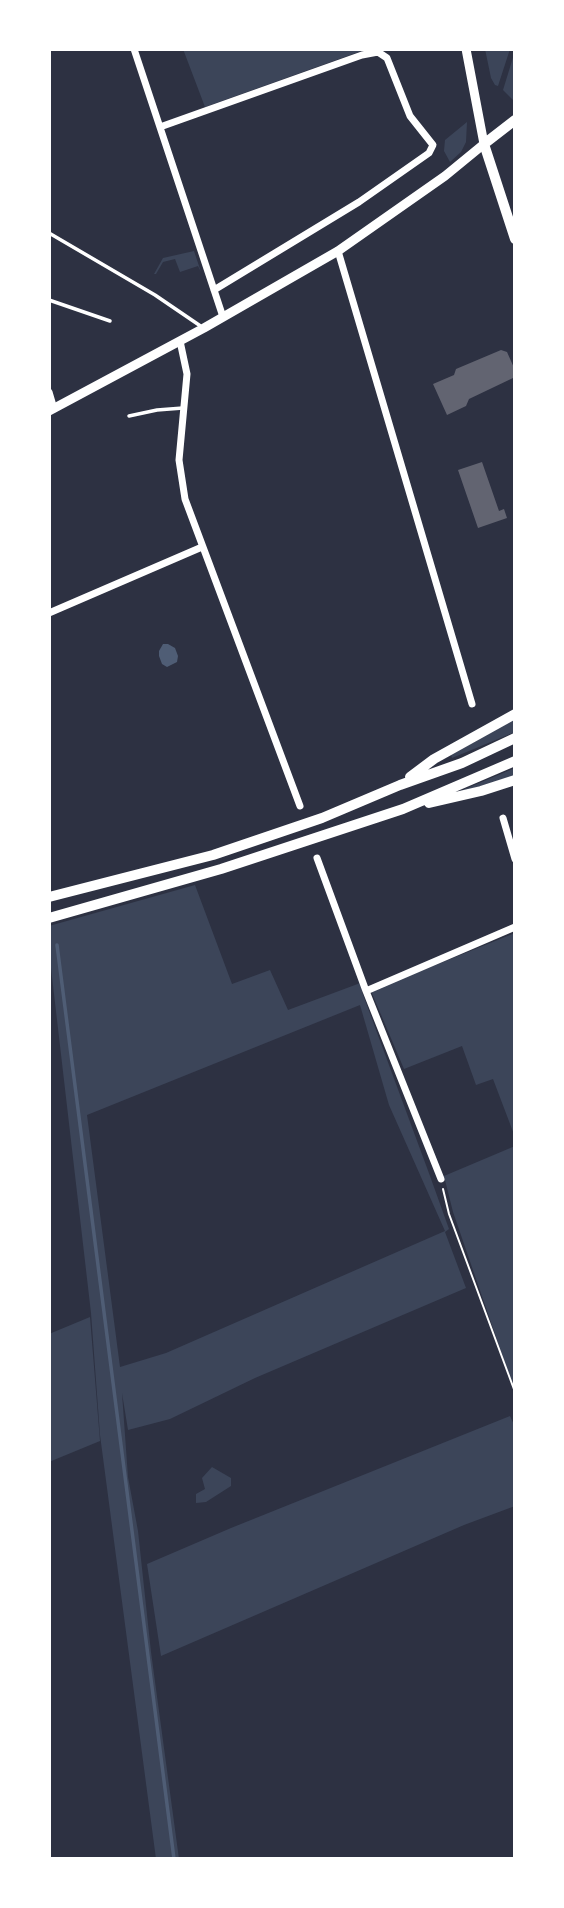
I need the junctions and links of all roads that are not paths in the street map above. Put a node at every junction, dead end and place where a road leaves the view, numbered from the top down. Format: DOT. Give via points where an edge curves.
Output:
graph roads {
  1 [pos="134,49"];
  2 [pos="466,49"];
  3 [pos="515,120"];
  4 [pos="160,127"];
  5 [pos="484,144"];
  6 [pos="49,233"];
  7 [pos="515,239"];
  8 [pos="338,251"];
  9 [pos="214,290"];
  10 [pos="49,300"];
  11 [pos="223,317"];
  12 [pos="110,321"];
  13 [pos="204,328"];
  14 [pos="180,341"];
  15 [pos="49,392"];
  16 [pos="183,408"];
  17 [pos="51,410"];
  18 [pos="129,416"];
  19 [pos="202,547"];
  20 [pos="49,613"];
  21 [pos="472,704"];
  22 [pos="515,714"];
  23 [pos="515,738"];
  24 [pos="515,761"];
  25 [pos="515,780"];
  26 [pos="400,785"];
  27 [pos="300,806"];
  28 [pos="403,809"];
  29 [pos="503,818"];
  30 [pos="317,858"];
  31 [pos="515,859"];
  32 [pos="49,897"];
  33 [pos="49,918"];
  34 [pos="515,927"];
  35 [pos="366,991"];
  36 [pos="441,1179"];
  1 -- 4 [label="street"];
  2 -- 5 [label="street"];
  3 -- 5 [label="main road"];
  4 -- 9 [label="street"];
  4 -- 9 [label="street" via="378,52 387,58 411,116 433,145 429,153 359,202"];
  5 -- 7 [label="main road"];
  5 -- 8 [label="street"];
  6 -- 13 [label="lane"];
  8 -- 11 [label="street"];
  8 -- 21 [label="street"];
  9 -- 11 [label="street"];
  10 -- 12 [label="lane"];
  11 -- 13 [label="street"];
  13 -- 14 [label="street"];
  14 -- 16 [label="street" via="187,374"];
  14 -- 17 [label="street"];
  15 -- 17 [label="street"];
  16 -- 18 [label="lane"];
  16 -- 19 [label="street" via="180,472"];
  19 -- 20 [label="street"];
  19 -- 27 [label="street"];
  22 -- 26 [label="highway" via="434,759"];
  23 -- 26 [label="highway"];
  24 -- 28 [label="highway"];
  25 -- 28 [label="highway"];
  26 -- 32 [label="highway" via="322,818 213,855"];
  28 -- 33 [label="highway" via="222,869"];
  29 -- 31 [label="street"];
  30 -- 35 [label="street"];
  34 -- 35 [label="street"];
  35 -- 36 [label="street"];
}
